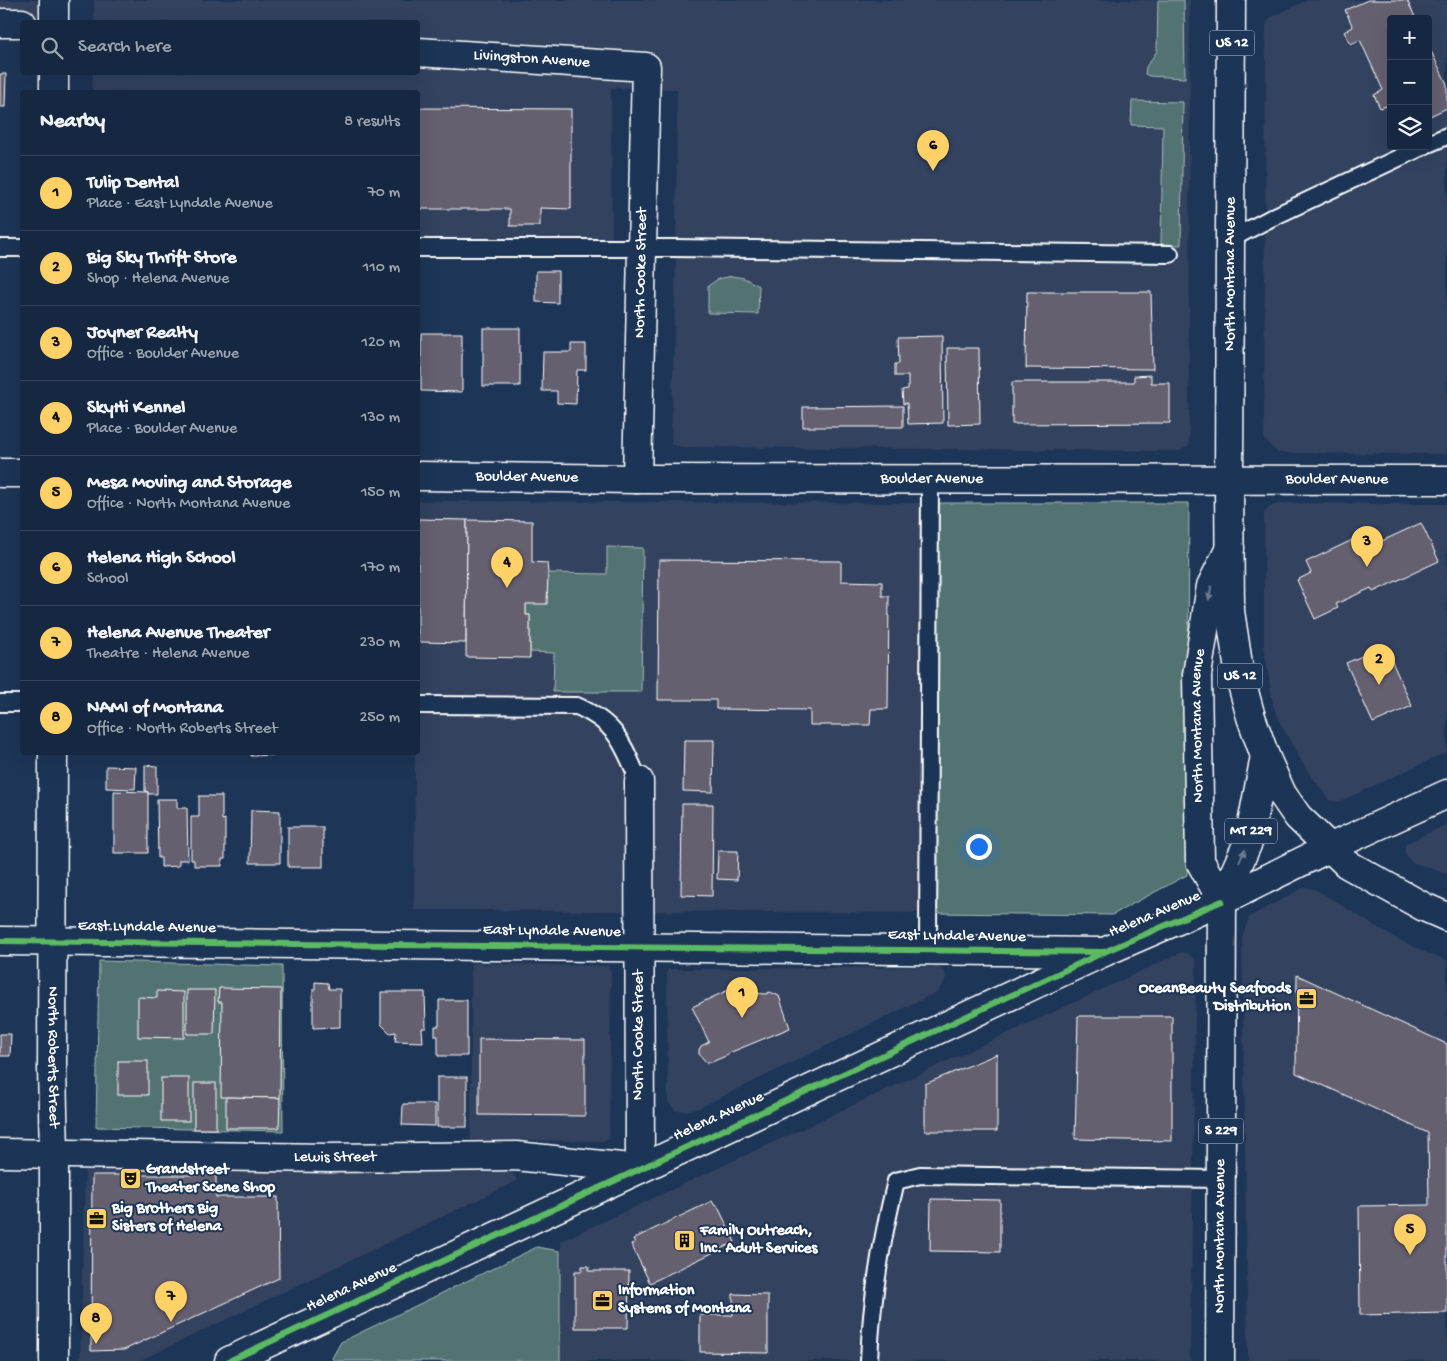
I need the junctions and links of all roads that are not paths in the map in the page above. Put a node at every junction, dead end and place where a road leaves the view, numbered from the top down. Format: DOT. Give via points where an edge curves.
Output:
graph roads {
  1 [pos="54,0"];
  2 [pos="1232,0"];
  3 [pos="54,20"];
  4 [pos="0,23"];
  5 [pos="20,23"];
  6 [pos="420,52"];
  7 [pos="646,67"];
  8 [pos="54,75"];
  9 [pos="54,90"];
  10 [pos="1447,136"];
  11 [pos="1432,142"];
  12 [pos="1416,150"];
  13 [pos="1231,239"];
  14 [pos="0,248"];
  15 [pos="20,248"];
  16 [pos="420,248"];
  17 [pos="642,248"];
  18 [pos="1170,254"];
  19 [pos="0,473"];
  20 [pos="20,473"];
  21 [pos="420,476"];
  22 [pos="637,479"];
  23 [pos="930,479"];
  24 [pos="1229,480"];
  25 [pos="1447,480"];
  26 [pos="1230,548"];
  27 [pos="0,703"];
  28 [pos="20,703"];
  29 [pos="420,705"];
  30 [pos="53,755"];
  31 [pos="1265,756"];
  32 [pos="639,781"];
  33 [pos="1447,794"];
  34 [pos="1330,848"];
  35 [pos="1222,901"];
  36 [pos="1447,916"];
  37 [pos="0,941"];
  38 [pos="53,941"];
  39 [pos="638,947"];
  40 [pos="928,950"];
  41 [pos="1104,952"];
  42 [pos="0,1153"];
  43 [pos="54,1153"];
  44 [pos="640,1169"];
  45 [pos="1220,1179"];
  46 [pos="54,1361"];
  47 [pos="229,1361"];
  48 [pos="869,1361"];
  49 [pos="1220,1361"];
  1 -- 3 [label="main road"];
  2 -- 13 [label="main road, North Montana Avenue / US 12"];
  4 -- 5 [label="main road"];
  6 -- 7 [label="main road, Livingston Avenue"];
  7 -- 17 [label="main road, North Cooke Street"];
  8 -- 9 [label="main road"];
  10 -- 11 [label="lane"];
  12 -- 13 [label="lane"];
  13 -- 24 [label="main road, North Montana Avenue / US 12"];
  14 -- 15 [label="lane"];
  16 -- 17 [label="lane"];
  17 -- 18 [label="lane"];
  17 -- 22 [label="main road, North Cooke Street"];
  19 -- 20 [label="main road"];
  21 -- 22 [label="main road, Boulder Avenue"];
  22 -- 23 [label="main road, Boulder Avenue"];
  23 -- 24 [label="main road, Boulder Avenue"];
  23 -- 40 [label="lane"];
  24 -- 25 [label="main road, Boulder Avenue"];
  24 -- 26 [label="main road, North Montana Avenue / US 12"];
  26 -- 31 [label="main road, North Montana Avenue / US 12" via="1230,611 1239,668"];
  26 -- 35 [label="main road, North Montana Avenue / S 229, one-way" via="1211,586 1197,675 1200,861"];
  27 -- 28 [label="lane"];
  29 -- 32 [label="lane" via="577,706 595,714 612,729 625,747"];
  30 -- 38 [label="main road, North Roberts Street"];
  31 -- 34 [label="main road, North Montana Avenue / US 12" via="1282,794 1298,817"];
  35 -- 31 [label="main road, North Montana Avenue / MT 229, one-way" via="1249,840"];
  32 -- 39 [label="main road, North Cooke Street"];
  33 -- 34 [label="main road, Helena Avenue"];
  34 -- 35 [label="main road, Helena Avenue"];
  34 -- 36 [label="main road, US 12" via="1346,864 1378,883"];
  35 -- 41 [label="main road, Helena Avenue"];
  35 -- 45 [label="main road, North Montana Avenue / S 229"];
  37 -- 38 [label="main road, East Lyndale Avenue"];
  38 -- 39 [label="main road, East Lyndale Avenue"];
  38 -- 43 [label="main road, North Roberts Street"];
  39 -- 40 [label="main road, East Lyndale Avenue"];
  39 -- 44 [label="main road, North Cooke Street"];
  40 -- 41 [label="main road, East Lyndale Avenue"];
  41 -- 44 [label="main road, Helena Avenue"];
  42 -- 43 [label="main road, Lewis Street"];
  43 -- 44 [label="main road, Lewis Street" via="328,1158 516,1156"];
  43 -- 46 [label="main road, North Roberts Street"];
  44 -- 47 [label="main road, Helena Avenue"];
  45 -- 48 [label="lane" via="920,1176 896,1181 887,1216 870,1330"];
  45 -- 49 [label="main road, North Montana Avenue / S 229"];
}
